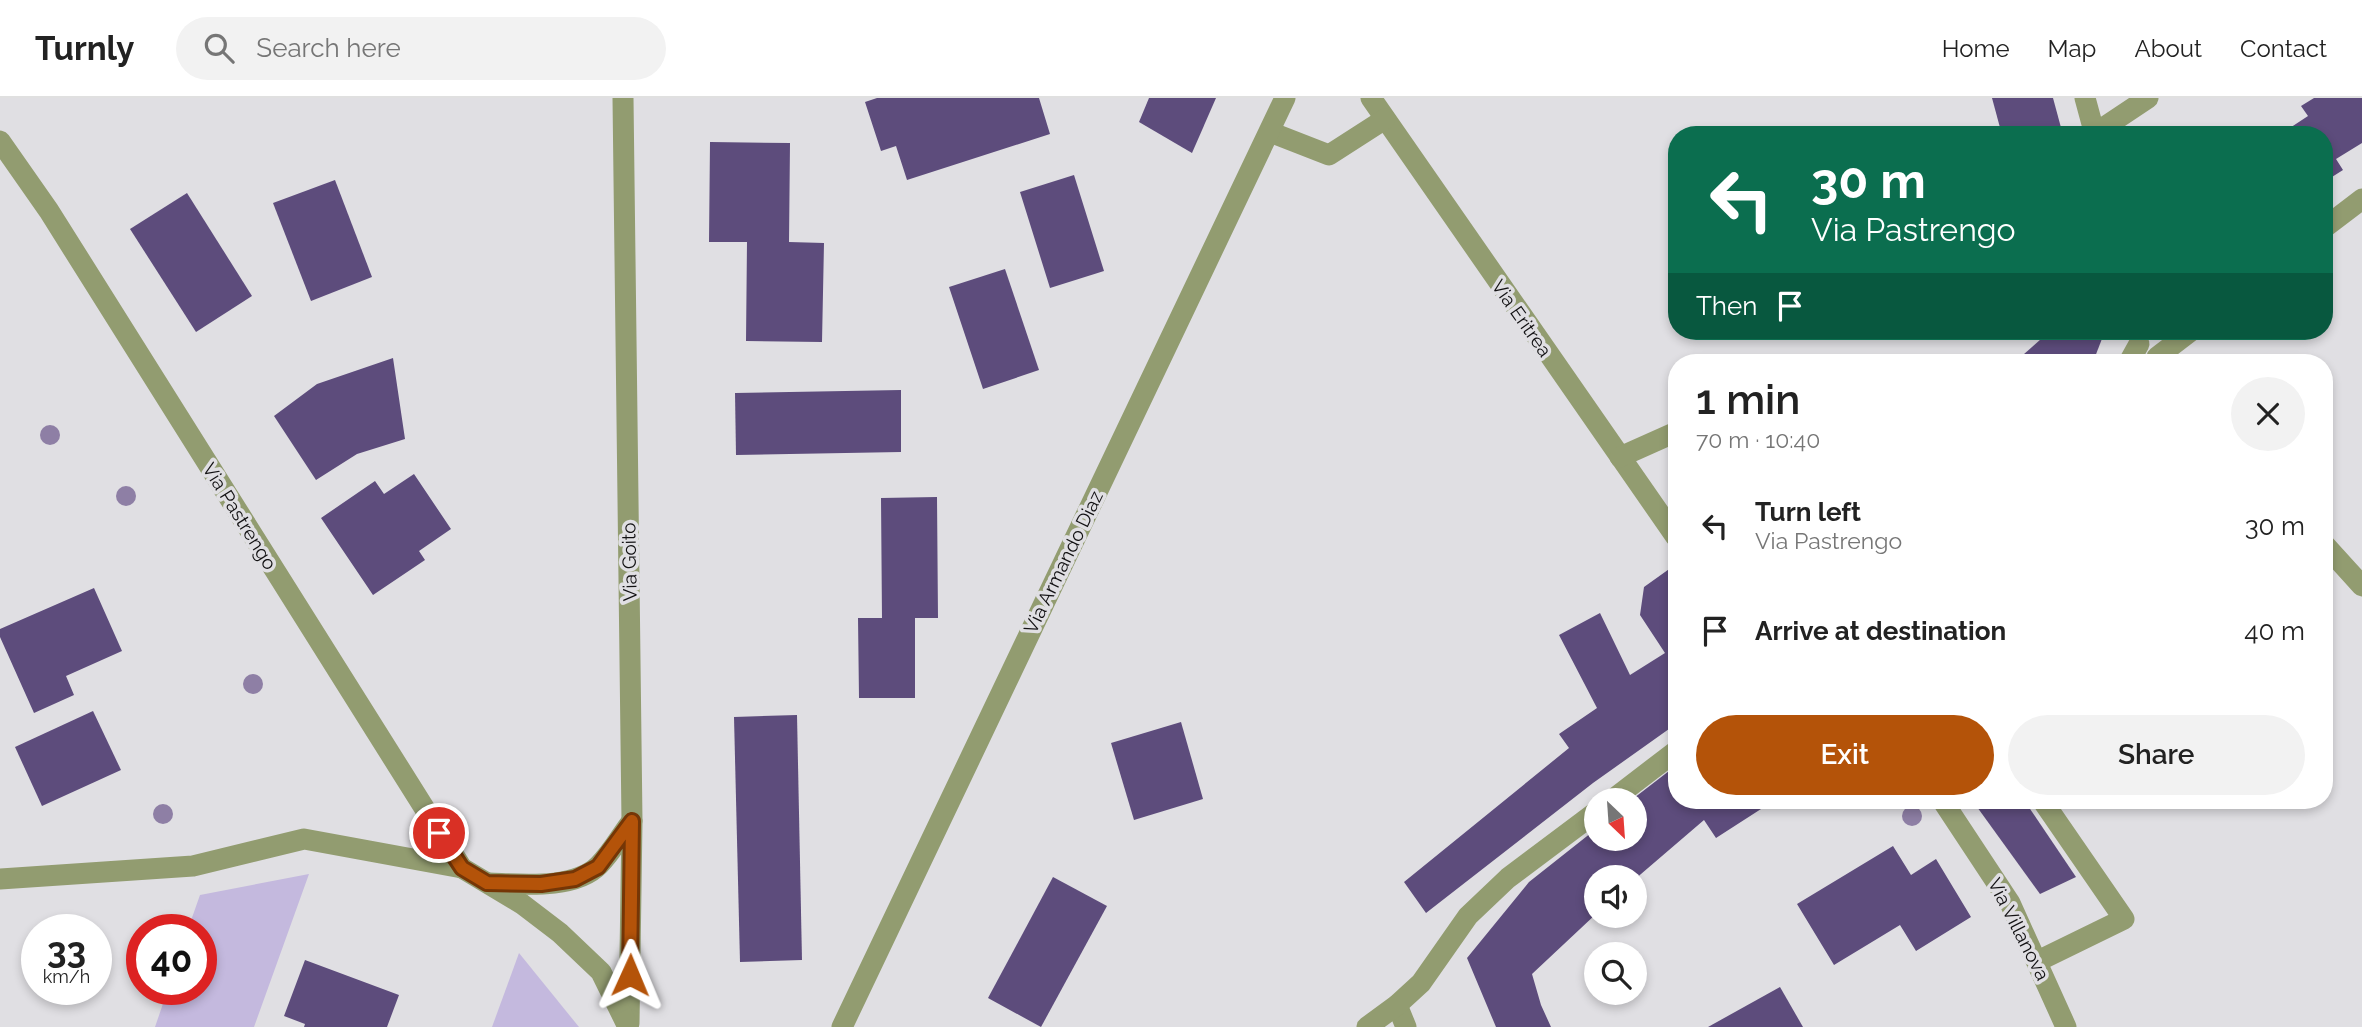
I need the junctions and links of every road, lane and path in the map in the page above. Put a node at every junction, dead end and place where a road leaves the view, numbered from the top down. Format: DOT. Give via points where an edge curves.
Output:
graph roads {
  1 [pos="623,98"];
  2 [pos="1285,98"];
  3 [pos="1371,98"];
  4 [pos="2085,98"];
  5 [pos="2148,98"];
  6 [pos="1385,119"];
  7 [pos="2092,126"];
  8 [pos="2106,126"];
  9 [pos="1270,132"];
  10 [pos="0,141"];
  11 [pos="2362,199"];
  12 [pos="2333,221"];
  13 [pos="2181,340"];
  14 [pos="2166,354"];
  15 [pos="1668,436"];
  16 [pos="1620,457"];
  17 [pos="1668,526"];
  18 [pos="2333,554"];
  19 [pos="2362,586"];
  20 [pos="1668,757"];
  21 [pos="1628,788"];
  22 [pos="1948,809"];
  23 [pos="2048,809"];
  24 [pos="632,821"];
  25 [pos="1584,821"];
  26 [pos="462,868"];
  27 [pos="0,879"];
  28 [pos="487,883"];
  29 [pos="2038,961"];
  30 [pos="1397,1005"];
  31 [pos="629,1027"];
  32 [pos="842,1027"];
  33 [pos="1367,1027"];
  34 [pos="1406,1027"];
  35 [pos="2066,1027"];
  1 -- 24 [label="street, Via Goito"];
  2 -- 9 [label="street, Via Armando Diaz"];
  3 -- 6 [label="street, Via Eritrea"];
  4 -- 7 [label="street"];
  5 -- 8 [label="street"];
  6 -- 9 [label="street" via="1329,155"];
  6 -- 16 [label="street, Via Eritrea"];
  9 -- 32 [label="street, Via Armando Diaz"];
  10 -- 26 [label="street, Via Pastrengo" via="50,211"];
  11 -- 12 [label="street"];
  13 -- 14 [label="street"];
  15 -- 16 [label="street"];
  16 -- 17 [label="street, Via Eritrea"];
  18 -- 19 [label="street"];
  20 -- 21 [label="street"];
  22 -- 29 [label="street, Via Villanova" via="2010,904"];
  23 -- 29 [label="street" via="2124,919"];
  24 -- 28 [label="street, Via Pastrengo" via="598,867 575,879"];
  24 -- 31 [label="street, Via Goito"];
  25 -- 30 [label="street" via="1508,878 1468,916 1421,982"];
  26 -- 27 [label="street" via="304,839 193,866"];
  26 -- 28 [label="street, Via Pastrengo"];
  28 -- 31 [label="street, Via Pastrengo" via="550,925 601,972"];
  29 -- 35 [label="street, Via Villanova"];
  30 -- 33 [label="street"];
  30 -- 34 [label="street"];
}
